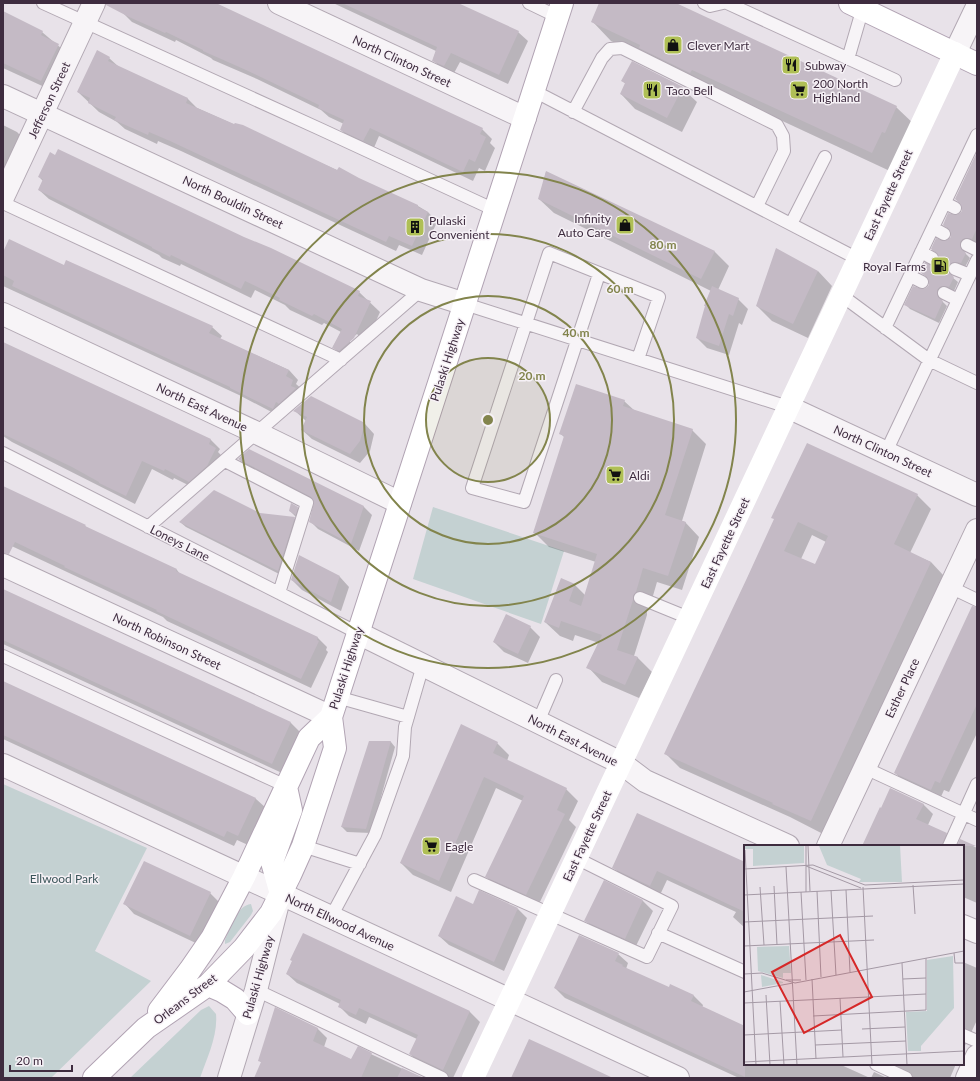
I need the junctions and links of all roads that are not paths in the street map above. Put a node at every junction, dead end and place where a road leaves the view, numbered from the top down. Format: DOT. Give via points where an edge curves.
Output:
graph roads {
  1 [pos="43,3"];
  2 [pos="94,3"];
  3 [pos="280,3"];
  4 [pos="529,3"];
  5 [pos="704,3"];
  6 [pos="723,3"];
  7 [pos="727,3"];
  8 [pos="859,5"];
  9 [pos="977,7"];
  10 [pos="560,10"];
  11 [pos="85,22"];
  12 [pos="955,53"];
  13 [pos="848,59"];
  14 [pos="977,64"];
  15 [pos="894,80"];
  16 [pos="534,91"];
  17 [pos="3,96"];
  18 [pos="573,112"];
  19 [pos="42,114"];
  20 [pos="525,118"];
  21 [pos="977,135"];
  22 [pos="825,157"];
  23 [pos="3,197"];
  24 [pos="3,203"];
  25 [pos="757,206"];
  26 [pos="495,210"];
  27 [pos="791,224"];
  28 [pos="933,228"];
  29 [pos="944,234"];
  30 [pos="921,252"];
  31 [pos="932,258"];
  32 [pos="858,259"];
  33 [pos="977,260"];
  34 [pos="955,268"];
  35 [pos="599,274"];
  36 [pos="970,275"];
  37 [pos="910,276"];
  38 [pos="922,282"];
  39 [pos="421,290"];
  40 [pos="944,293"];
  41 [pos="841,295"];
  42 [pos="958,300"];
  43 [pos="465,304"];
  44 [pos="3,314"];
  45 [pos="526,324"];
  46 [pos="885,328"];
  47 [pos="578,340"];
  48 [pos="638,359"];
  49 [pos="341,360"];
  50 [pos="929,360"];
  51 [pos="977,383"];
  52 [pos="788,407"];
  53 [pos="257,433"];
  54 [pos="886,452"];
  55 [pos="3,453"];
  56 [pos="225,461"];
  57 [pos="977,495"];
  58 [pos="400,503"];
  59 [pos="148,527"];
  60 [pos="977,530"];
  61 [pos="3,565"];
  62 [pos="950,587"];
  63 [pos="279,593"];
  64 [pos="640,598"];
  65 [pos="977,600"];
  66 [pos="689,618"];
  67 [pos="358,632"];
  68 [pos="3,656"];
  69 [pos="423,665"];
  70 [pos="556,680"];
  71 [pos="334,707"];
  72 [pos="408,717"];
  73 [pos="538,722"];
  74 [pos="621,763"];
  75 [pos="3,765"];
  76 [pos="865,768"];
  77 [pos="977,784"];
  78 [pos="286,786"];
  79 [pos="964,813"];
  80 [pos="977,820"];
  81 [pos="786,845"];
  82 [pos="828,845"];
  83 [pos="949,845"];
  84 [pos="303,846"];
  85 [pos="576,858"];
  86 [pos="360,864"];
  87 [pos="244,877"];
  88 [pos="474,880"];
  89 [pos="281,894"];
  90 [pos="550,914"];
  91 [pos="331,917"];
  92 [pos="964,926"];
  93 [pos="977,932"];
  94 [pos="658,933"];
  95 [pos="744,972"];
  96 [pos="208,985"];
  97 [pos="256,990"];
  98 [pos="509,1000"];
  99 [pos="248,1014"];
  100 [pos="146,1028"];
  101 [pos="964,1035"];
  102 [pos="977,1041"];
  103 [pos="977,1056"];
  104 [pos="878,1065"];
  105 [pos="94,1078"];
  106 [pos="228,1078"];
  107 [pos="442,1078"];
  108 [pos="473,1078"];
  109 [pos="678,1078"];
  110 [pos="906,1078"];
  111 [pos="967,1078"];
  1 -- 11 [label="lane"];
  2 -- 11 [label="street, Jefferson Street"];
  3 -- 20 [label="street, North Clinton Street"];
  4 -- 10 [label="lane"];
  5 -- 6 [label="lane" via="710,6"];
  7 -- 13 [label="lane"];
  8 -- 12 [label="main road"];
  8 -- 13 [label="lane"];
  9 -- 12 [label="street, East Fayette Street"];
  10 -- 16 [label="main road, Pulaski Highway"];
  11 -- 19 [label="street, Jefferson Street"];
  11 -- 26 [label="lane"];
  12 -- 14 [label="main road"];
  12 -- 32 [label="main road, East Fayette Street"];
  13 -- 15 [label="lane"];
  16 -- 18 [label="lane"];
  16 -- 20 [label="main road, Pulaski Highway"];
  17 -- 19 [label="street, North Bouldin Street"];
  18 -- 25 [label="lane"];
  18 -- 25 [label="lane" via="602,58 610,49 622,48 777,125 783,136 784,151"];
  19 -- 23 [label="street, Jefferson Street"];
  19 -- 39 [label="street, North Bouldin Street"];
  20 -- 26 [label="main road, Pulaski Highway"];
  21 -- 28 [label="lane" via="961,183 950,206"];
  22 -- 27 [label="lane"];
  24 -- 49 [label="lane"];
  25 -- 27 [label="lane"];
  26 -- 43 [label="main road, Pulaski Highway"];
  27 -- 32 [label="lane"];
  28 -- 29 [label="lane"];
  28 -- 30 [label="lane"];
  30 -- 31 [label="lane"];
  30 -- 37 [label="lane"];
  32 -- 41 [label="main road, East Fayette Street"];
  33 -- 36 [label="lane"];
  34 -- 36 [label="lane"];
  35 -- 45 [label="lane" via="549,254"];
  35 -- 47 [label="lane"];
  35 -- 48 [label="lane" via="659,297"];
  36 -- 42 [label="lane"];
  37 -- 38 [label="lane"];
  37 -- 46 [label="lane"];
  39 -- 43 [label="street, North Bouldin Street"];
  39 -- 49 [label="lane"];
  40 -- 42 [label="lane"];
  41 -- 46 [label="lane"];
  41 -- 52 [label="main road, East Fayette Street"];
  42 -- 50 [label="lane"];
  43 -- 45 [label="lane"];
  43 -- 58 [label="main road, Pulaski Highway"];
  44 -- 53 [label="street, North East Avenue"];
  45 -- 47 [label="lane"];
  45 -- 47 [label="lane" via="472,488 524,502"];
  46 -- 50 [label="lane"];
  47 -- 48 [label="lane"];
  48 -- 52 [label="lane"];
  49 -- 53 [label="lane"];
  50 -- 51 [label="lane"];
  50 -- 54 [label="lane"];
  52 -- 54 [label="street, North Clinton Street"];
  52 -- 66 [label="main road, East Fayette Street"];
  53 -- 56 [label="lane"];
  53 -- 58 [label="street, North East Avenue"];
  54 -- 57 [label="street, North Clinton Street"];
  55 -- 59 [label="lane, Loneys Lane"];
  56 -- 59 [label="lane"];
  56 -- 63 [label="lane" via="307,503"];
  58 -- 67 [label="main road, Pulaski Highway"];
  59 -- 63 [label="lane, Loneys Lane"];
  60 -- 62 [label="street, Esther Place"];
  61 -- 71 [label="street, North Robinson Street"];
  62 -- 65 [label="lane"];
  62 -- 76 [label="street, Esther Place"];
  63 -- 67 [label="lane, Loneys Lane"];
  64 -- 66 [label="lane"];
  66 -- 74 [label="main road, East Fayette Street"];
  67 -- 69 [label="street, North East Avenue"];
  67 -- 71 [label="main road, Pulaski Highway"];
  68 -- 78 [label="lane"];
  69 -- 72 [label="lane"];
  69 -- 73 [label="street, North East Avenue"];
  70 -- 73 [label="lane"];
  71 -- 72 [label="lane"];
  71 -- 78 [label="main road, Pulaski Highway" via="309,738"];
  71 -- 84 [label="main road, Pulaski Highway" via="335,748"];
  72 -- 86 [label="lane" via="403,756 375,835"];
  73 -- 74 [label="street, North East Avenue"];
  74 -- 81 [label="street, North East Avenue" via="645,781"];
  74 -- 85 [label="main road, East Fayette Street"];
  75 -- 87 [label="street, North Ellwood Avenue"];
  76 -- 79 [label="lane"];
  76 -- 82 [label="street, Esther Place"];
  77 -- 79 [label="lane"];
  78 -- 87 [label="main road, Pulaski Highway"];
  78 -- 89 [label="main road" via="291,810 272,862"];
  79 -- 80 [label="lane"];
  79 -- 83 [label="lane"];
  84 -- 86 [label="lane"];
  84 -- 89 [label="main road, Pulaski Highway"];
  85 -- 90 [label="main road, East Fayette Street"];
  85 -- 94 [label="lane" via="672,906"];
  86 -- 91 [label="lane"];
  87 -- 89 [label="street, North Ellwood Avenue"];
  87 -- 100 [label="main road, Orleans Street" via="212,938"];
  88 -- 90 [label="lane"];
  89 -- 91 [label="street, North Ellwood Avenue"];
  89 -- 96 [label="main road, Orleans Street" via="271,914 256,934"];
  89 -- 97 [label="street, Pulaski Highway"];
  90 -- 94 [label="lane" via="647,957"];
  90 -- 98 [label="main road, East Fayette Street"];
  91 -- 98 [label="street, North Ellwood Avenue"];
  92 -- 93 [label="street"];
  94 -- 95 [label="lane"];
  96 -- 99 [label="main road" via="235,999"];
  96 -- 100 [label="main road, Orleans Street"];
  97 -- 99 [label="street, Pulaski Highway"];
  97 -- 107 [label="lane"];
  98 -- 108 [label="main road, East Fayette Street"];
  98 -- 109 [label="street, North Ellwood Avenue"];
  99 -- 106 [label="street, Pulaski Highway"];
  100 -- 105 [label="main road, Orleans Street"];
  101 -- 102 [label="lane"];
  103 -- 111 [label="street"];
  104 -- 110 [label="lane"];
}
